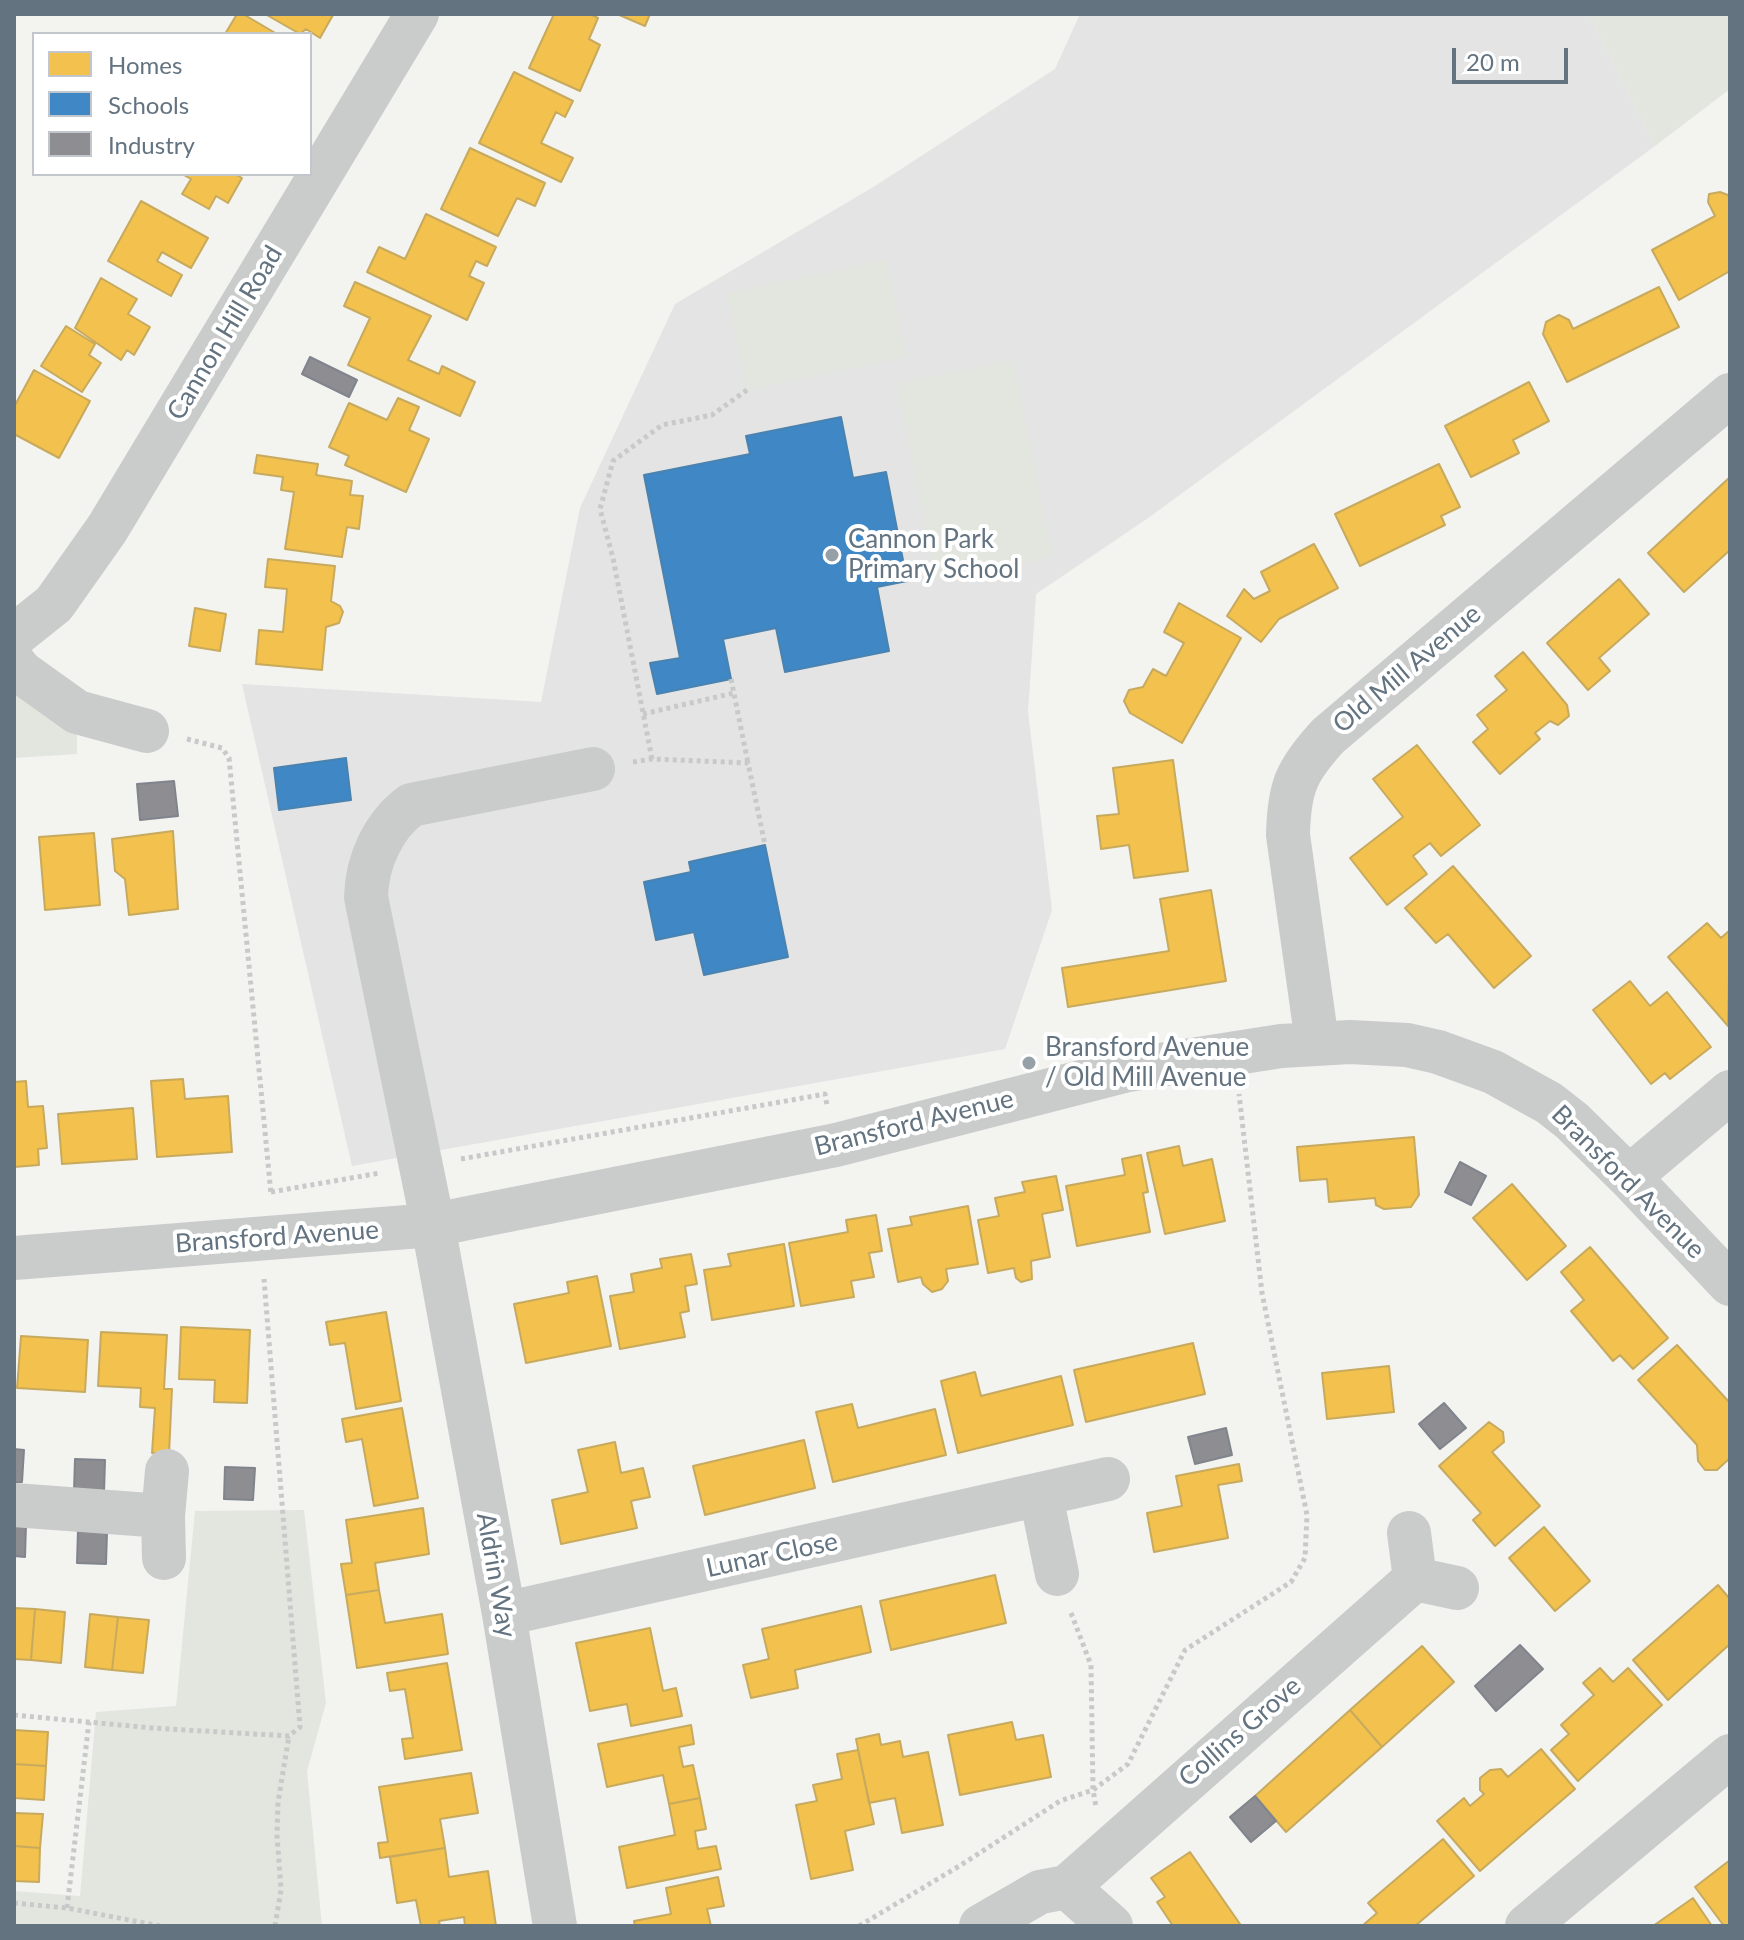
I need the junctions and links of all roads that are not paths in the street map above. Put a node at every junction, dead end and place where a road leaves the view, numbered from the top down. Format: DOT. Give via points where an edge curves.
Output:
graph roads {
  1 [pos="417,14"];
  2 [pos="1730,395"];
  3 [pos="14,636"];
  4 [pos="14,663"];
  5 [pos="147,731"];
  6 [pos="593,769"];
  7 [pos="1317,1042"];
  8 [pos="1730,1092"];
  9 [pos="1629,1177"];
  10 [pos="433,1225"];
  11 [pos="14,1258"];
  12 [pos="1730,1284"];
  13 [pos="167,1471"];
  14 [pos="1108,1479"];
  15 [pos="1041,1496"];
  16 [pos="14,1505"];
  17 [pos="1409,1533"];
  18 [pos="1057,1574"];
  19 [pos="504,1614"];
  20 [pos="1730,1756"];
  21 [pos="1067,1887"];
  22 [pos="555,1926"];
  23 [pos="981,1926"];
  24 [pos="1111,1926"];
  25 [pos="1527,1926"];
  1 -- 3 [label="street, Cannon Hill Road" via="107,529 54,604"];
  2 -- 7 [label="street, Old Mill Avenue" via="1328,736 1304,763 1289,802 1288,835"];
  4 -- 5 [label="street" via="77,712"];
  6 -- 10 [label="street, Aldrin Way" via="411,805 392,819 367,873 366,897"];
  7 -- 9 [label="street, Bransford Avenue" via="1407,1045 1493,1072 1549,1103"];
  7 -- 10 [label="street, Bransford Avenue" via="1097,1076 836,1145"];
  8 -- 9 [label="street"];
  9 -- 12 [label="street, Bransford Avenue"];
  10 -- 11 [label="street, Bransford Avenue"];
  10 -- 19 [label="street, Aldrin Way"];
  13 -- 16 [label="street" via="164,1537"];
  14 -- 15 [label="street, Lunar Close"];
  15 -- 18 [label="street"];
  15 -- 19 [label="street, Lunar Close"];
  17 -- 21 [label="street, Collins Grove" via="1436,1583 1104,1851"];
  19 -- 22 [label="street, Aldrin Way"];
  20 -- 25 [label="street"];
  21 -- 23 [label="street" via="1040,1892"];
  21 -- 24 [label="street"];
}
